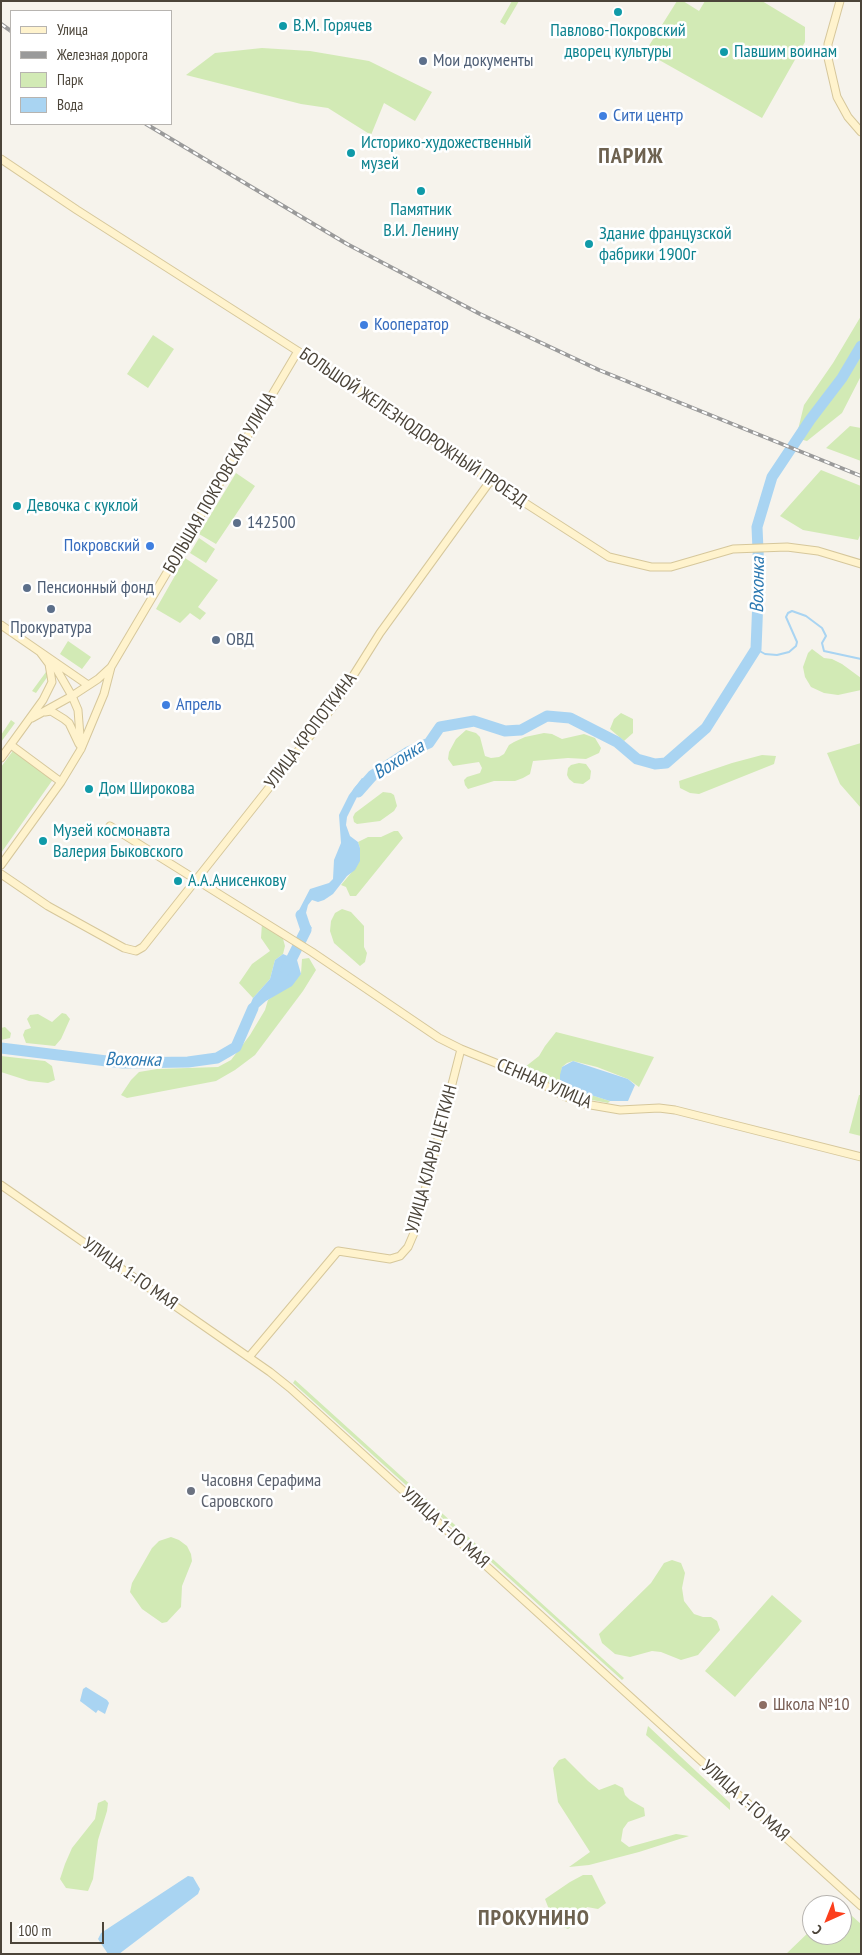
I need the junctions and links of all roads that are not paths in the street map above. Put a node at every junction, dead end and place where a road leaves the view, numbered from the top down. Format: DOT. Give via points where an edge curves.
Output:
graph roads {
  1 [pos="840,1"];
  2 [pos="861,132"];
  3 [pos="1,159"];
  4 [pos="298,350"];
  5 [pos="491,480"];
  6 [pos="861,564"];
  7 [pos="1,624"];
  8 [pos="40,652"];
  9 [pos="52,660"];
  10 [pos="111,667"];
  11 [pos="88,685"];
  12 [pos="72,696"];
  13 [pos="44,712"];
  14 [pos="30,719"];
  15 [pos="11,745"];
  16 [pos="81,749"];
  17 [pos="1,758"];
  18 [pos="61,782"];
  19 [pos="110,826"];
  20 [pos="1,865"];
  21 [pos="1,874"];
  22 [pos="197,880"];
  23 [pos="461,1049"];
  24 [pos="861,1157"];
  25 [pos="1,1186"];
  26 [pos="248,1357"];
  27 [pos="861,1906"];
  1 -- 2 [label="street" via="828,44 830,68 837,97 848,118"];
  3 -- 4 [label="street, БОЛЬШОЙ ЖЕЛЕЗНОДОРОЖНЫЙ ПРОЕЗД"];
  4 -- 5 [label="street, БОЛЬШОЙ ЖЕЛЕЗНОДОРОЖНЫЙ ПРОЕЗД"];
  4 -- 10 [label="street, БОЛЬШАЯ ПОКРОВСКАЯ УЛИЦА"];
  5 -- 6 [label="street, БОЛЬШОЙ ЖЕЛЕЗНОДОРОЖНЫЙ ПРОЕЗД" via="588,545 632,564 671,567 733,549 787,546"];
  5 -- 22 [label="street, УЛИЦА КРОПОТКИНА" via="414,584 336,702"];
  7 -- 8 [label="street"];
  8 -- 9 [label="street"];
  8 -- 14 [label="street" via="49,664 52,682"];
  9 -- 11 [label="street"];
  9 -- 12 [label="street"];
  10 -- 11 [label="street"];
  10 -- 16 [label="street" via="104,694"];
  11 -- 12 [label="street"];
  12 -- 13 [label="street"];
  12 -- 16 [label="street" via="78,710"];
  13 -- 14 [label="street"];
  13 -- 16 [label="street" via="51,711 69,723"];
  14 -- 15 [label="street"];
  15 -- 17 [label="street"];
  15 -- 18 [label="street"];
  16 -- 18 [label="street"];
  18 -- 20 [label="street"];
  19 -- 22 [label="street, СЕННАЯ УЛИЦА"];
  21 -- 22 [label="street, УЛИЦА КРОПОТКИНА" via="48,906 130,950 140,950 148,942"];
  22 -- 23 [label="street, СЕННАЯ УЛИЦА" via="285,934 420,1026"];
  23 -- 24 [label="street, СЕННАЯ УЛИЦА" via="522,1073 585,1104 620,1110 675,1110"];
  23 -- 26 [label="street, УЛИЦА КЛАРЫ ЦЕТКИН" via="408,1247 400,1256 390,1259 338,1251"];
  25 -- 26 [label="street, УЛИЦА 1-ГО МАЯ"];
  26 -- 27 [label="street, УЛИЦА 1-ГО МАЯ" via="338,1430"];
}
